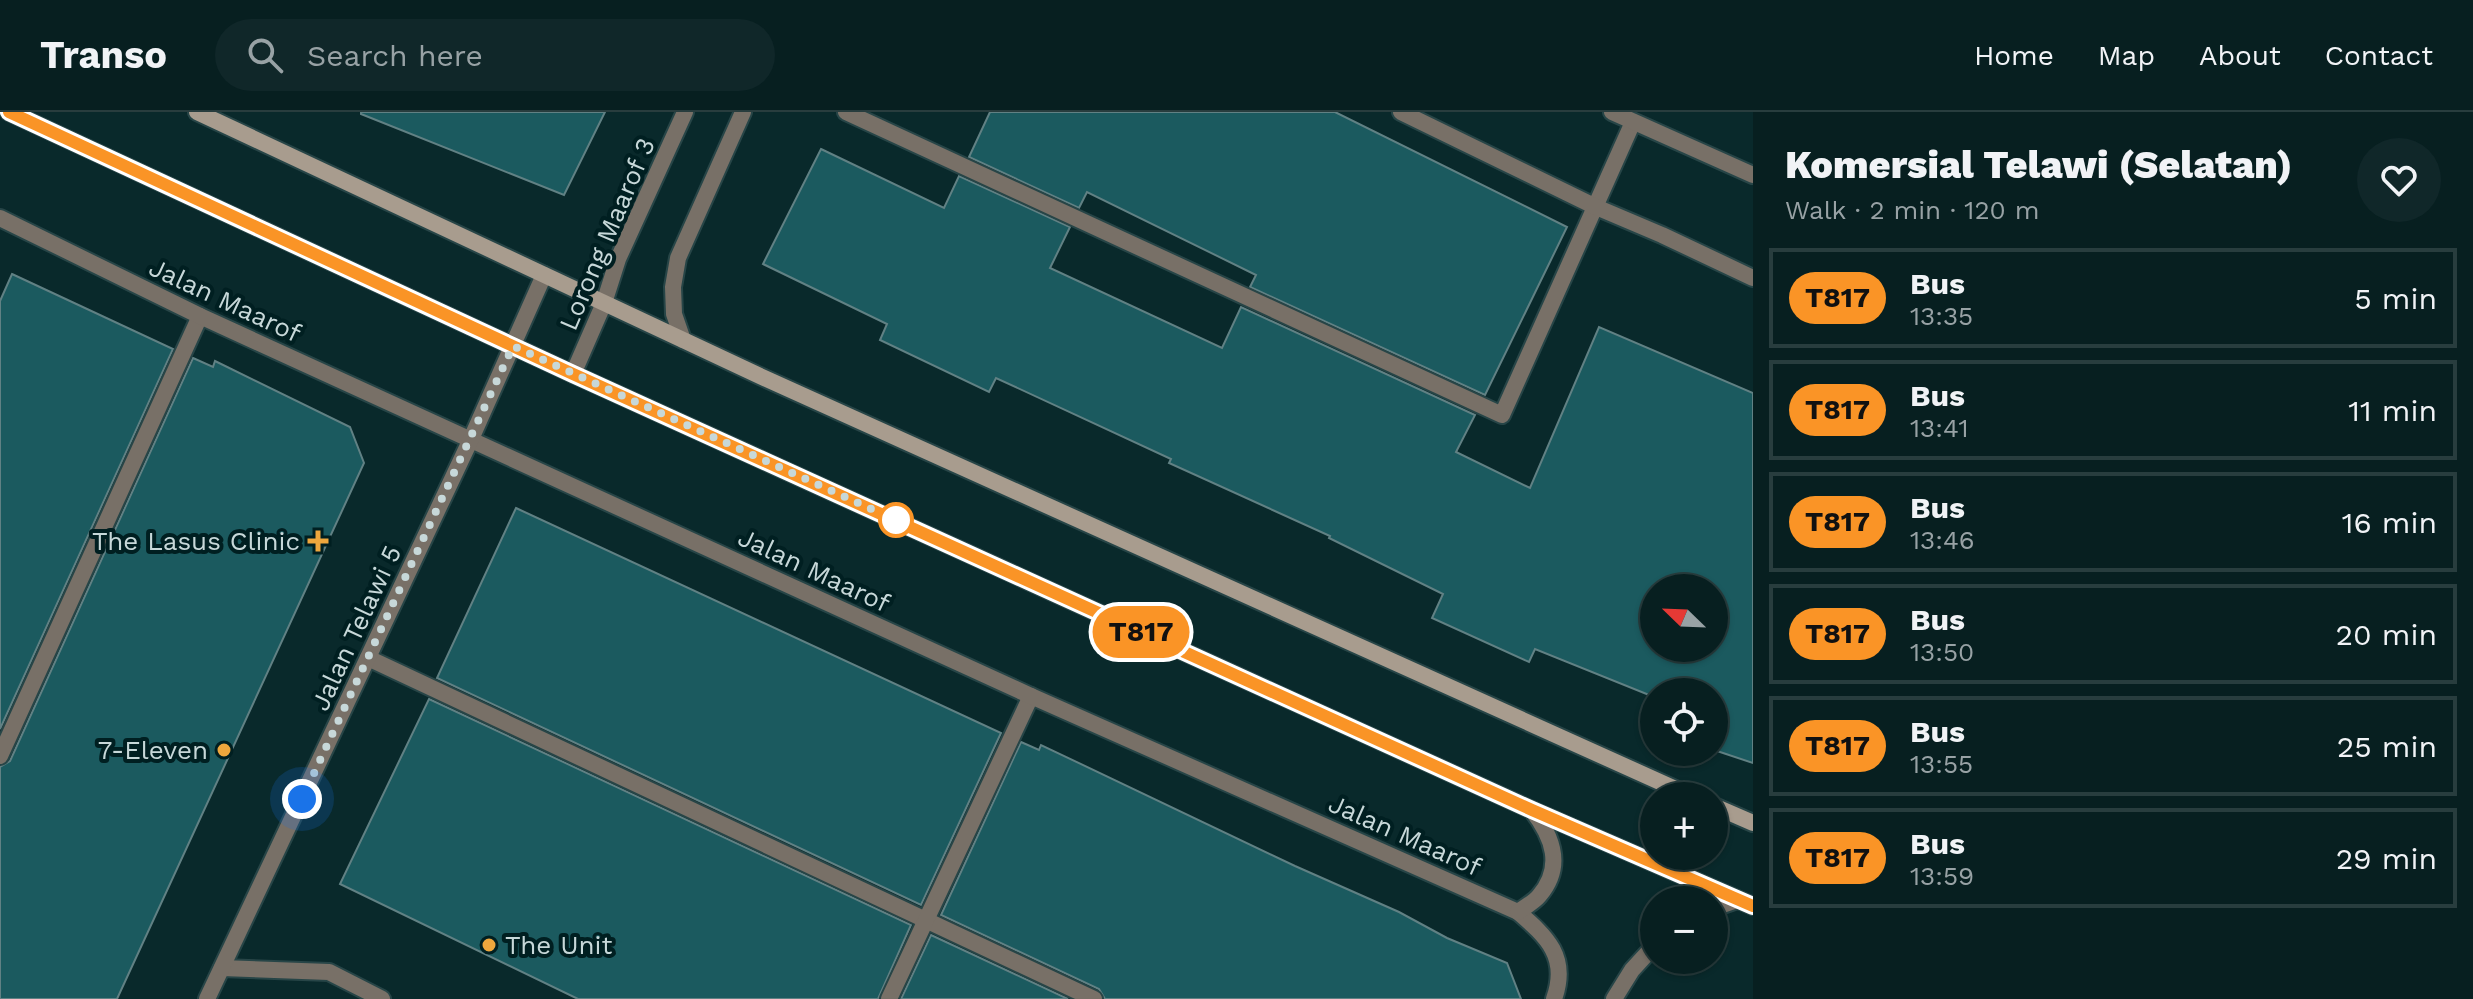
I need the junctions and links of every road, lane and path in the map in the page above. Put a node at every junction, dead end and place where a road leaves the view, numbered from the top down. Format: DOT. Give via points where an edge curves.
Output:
graph roads {
  1 [pos="197,112"];
  2 [pos="685,112"];
  3 [pos="743,112"];
  4 [pos="846,112"];
  5 [pos="1401,112"];
  6 [pos="1612,112"];
  7 [pos="5,113"];
  8 [pos="0,122"];
  9 [pos="1633,122"];
  10 [pos="1753,175"];
  11 [pos="1596,207"];
  12 [pos="0,218"];
  13 [pos="544,275"];
  14 [pos="1753,278"];
  15 [pos="604,303"];
  16 [pos="200,316"];
  17 [pos="683,340"];
  18 [pos="513,346"];
  19 [pos="573,374"];
  20 [pos="471,439"];
  21 [pos="368,658"];
  22 [pos="1031,696"];
  23 [pos="0,756"];
  24 [pos="1660,782"];
  25 [pos="1532,810"];
  26 [pos="1728,812"];
  27 [pos="1753,823"];
  28 [pos="1745,903"];
  29 [pos="1518,912"];
  30 [pos="926,920"];
  31 [pos="1640,961"];
  32 [pos="222,968"];
  33 [pos="207,999"];
  34 [pos="382,999"];
  35 [pos="889,999"];
  36 [pos="1094,999"];
  37 [pos="1554,999"];
  38 [pos="1614,999"];
  1 -- 13 [label="main road"];
  2 -- 15 [label="street, Lorong Maarof 3" via="618,259"];
  3 -- 17 [label="street" via="678,258 674,314"];
  4 -- 11 [label="street" via="1502,415"];
  5 -- 11 [label="street"];
  6 -- 9 [label="street"];
  7 -- 8 [label="street"];
  7 -- 18 [label="main road"];
  9 -- 10 [label="street"];
  9 -- 11 [label="street"];
  11 -- 14 [label="street"];
  12 -- 16 [label="street, Jalan Maarof"];
  13 -- 15 [label="main road"];
  13 -- 18 [label="street, Jalan Telawi 5"];
  15 -- 17 [label="main road"];
  15 -- 19 [label="street, Lorong Maarof 3"];
  16 -- 20 [label="street, Jalan Maarof"];
  16 -- 23 [label="street"];
  17 -- 24 [label="main road"];
  18 -- 19 [label="main road"];
  18 -- 20 [label="street, Jalan Telawi 5"];
  19 -- 25 [label="main road"];
  20 -- 21 [label="street, Jalan Telawi 5"];
  20 -- 22 [label="street, Jalan Maarof"];
  21 -- 30 [label="street"];
  21 -- 32 [label="street, Jalan Telawi 5"];
  22 -- 29 [label="street, Jalan Maarof"];
  22 -- 30 [label="street"];
  25 -- 28 [label="main road"];
  25 -- 29 [label="street" via="1547,829 1554,852 1551,877 1538,897"];
  26 -- 27 [label="main road"];
  29 -- 37 [label="street, Jalan Maarof" via="1546,937 1559,965"];
  30 -- 35 [label="street"];
  30 -- 36 [label="street"];
  31 -- 38 [label="street"];
  32 -- 33 [label="street, Jalan Telawi 5"];
  32 -- 34 [label="street" via="329,972"];
}
